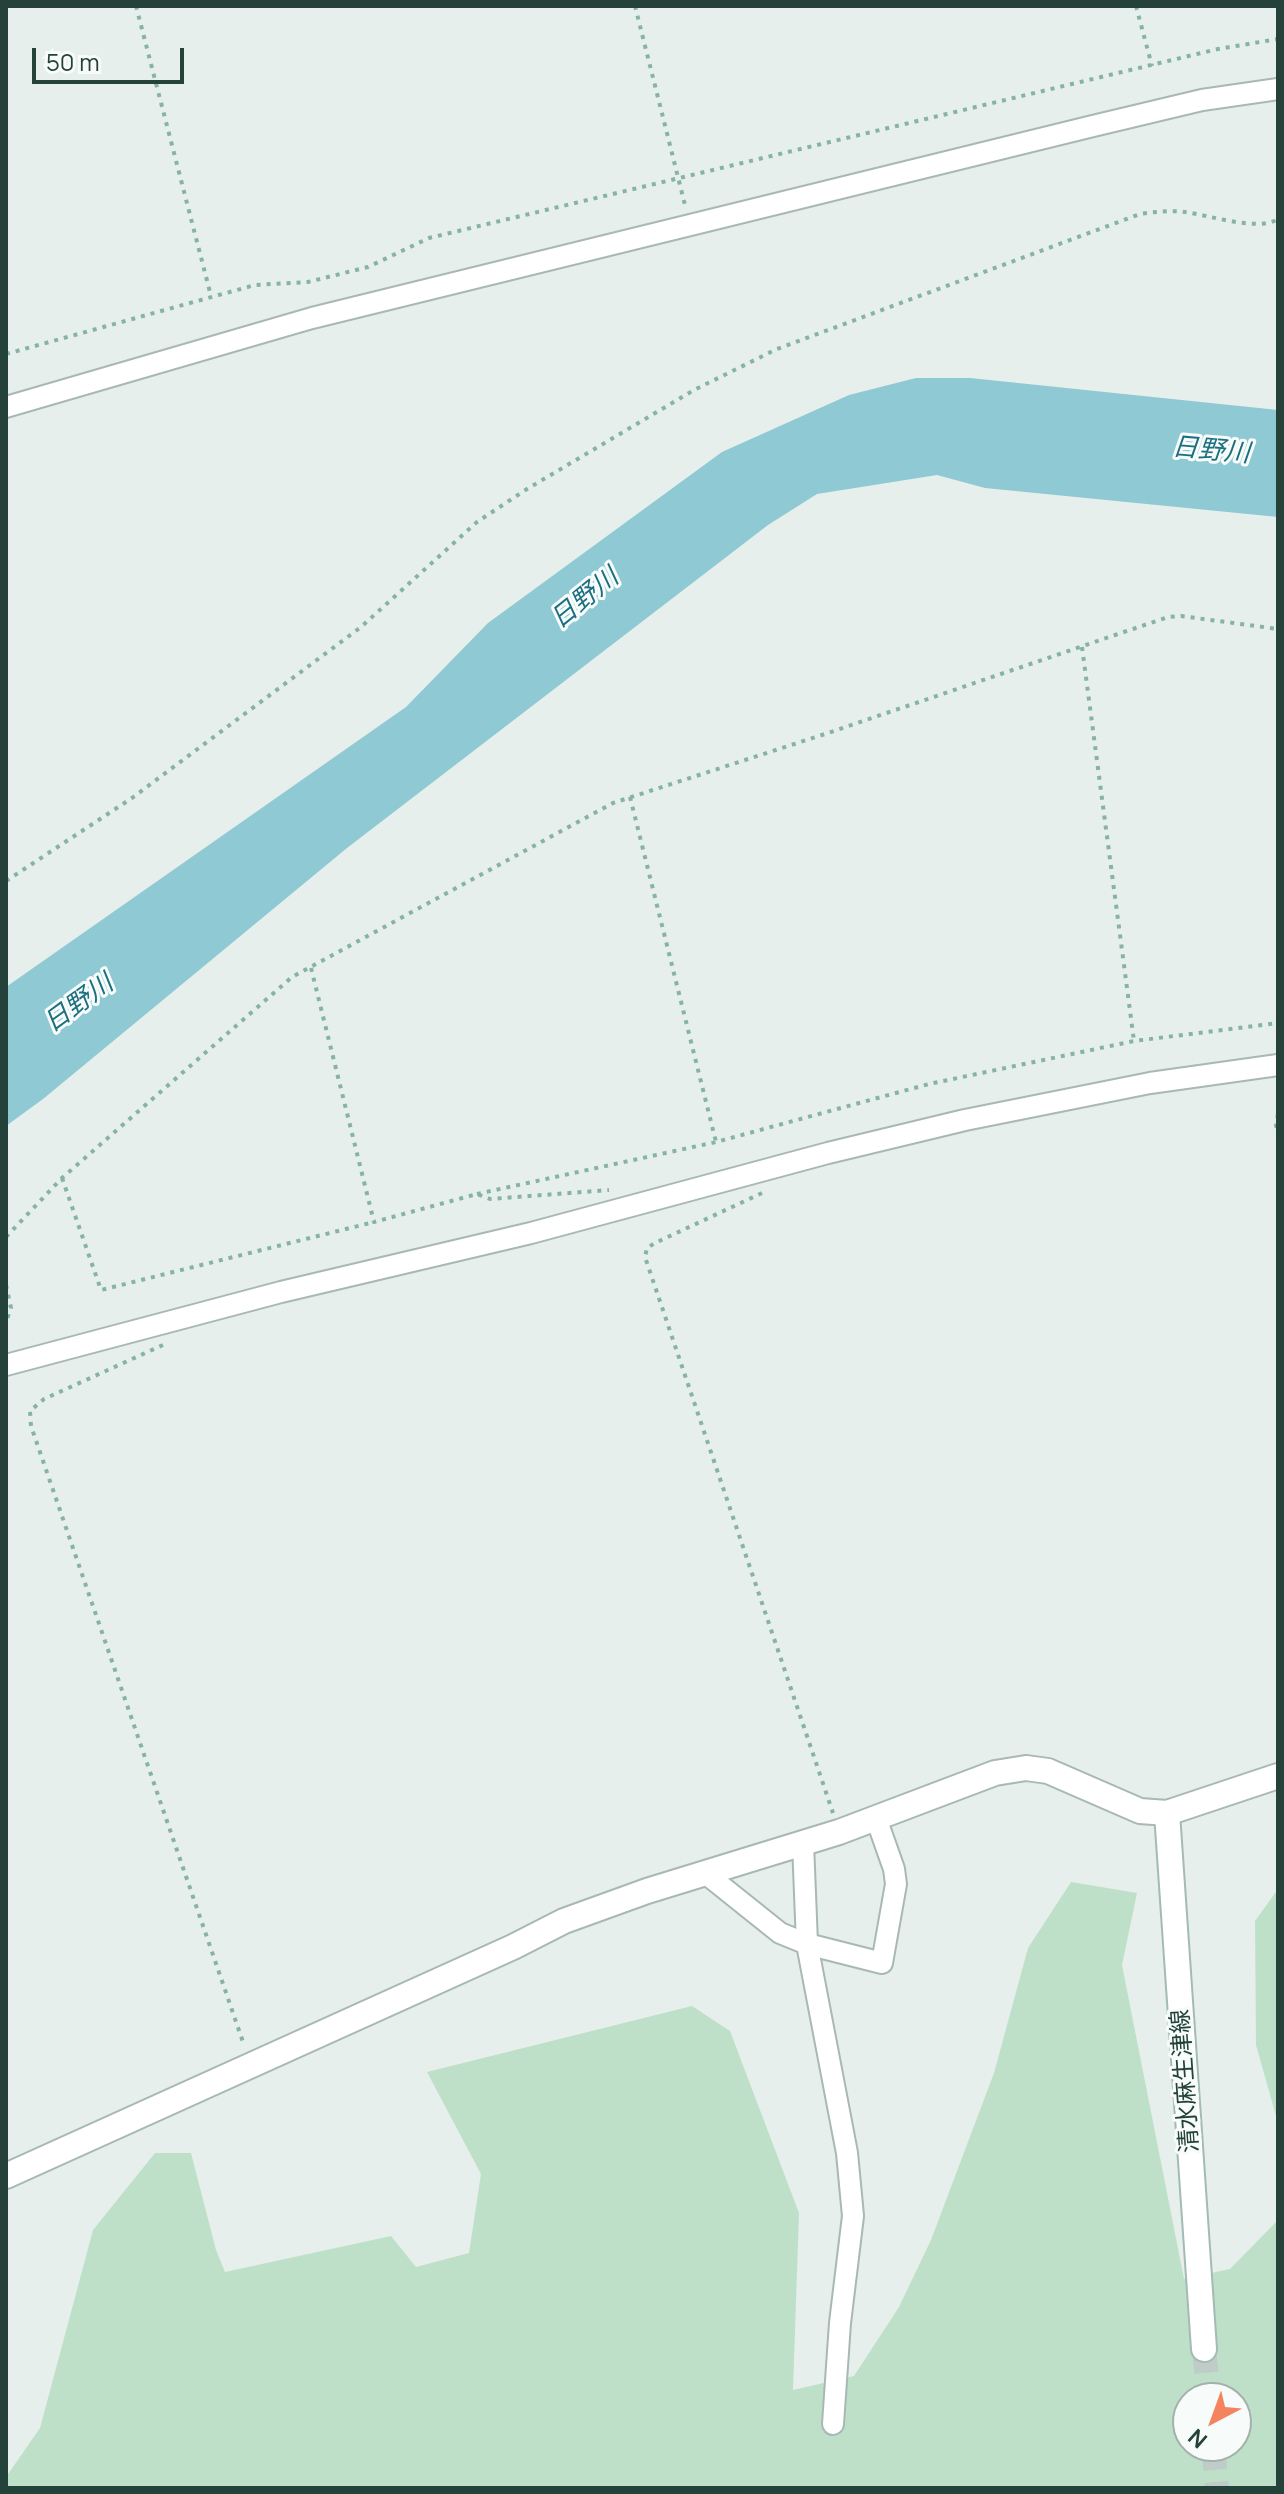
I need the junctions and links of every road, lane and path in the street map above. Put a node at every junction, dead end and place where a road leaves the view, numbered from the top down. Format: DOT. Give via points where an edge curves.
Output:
graph roads {
  1 [pos="136,6"];
  2 [pos="635,6"];
  3 [pos="1136,6"];
  4 [pos="1278,39"];
  5 [pos="1152,66"];
  6 [pos="1278,89"];
  7 [pos="679,177"];
  8 [pos="1277,222"];
  9 [pos="689,225"];
  10 [pos="211,296"];
  11 [pos="6,354"];
  12 [pos="6,407"];
  13 [pos="1278,629"];
  14 [pos="1082,646"];
  15 [pos="630,797"];
  16 [pos="6,881"];
  17 [pos="311,968"];
  18 [pos="1278,1023"];
  19 [pos="1134,1041"];
  20 [pos="1278,1065"];
  21 [pos="1278,1114"];
  22 [pos="1278,1134"];
  23 [pos="716,1142"];
  24 [pos="62,1178"];
  25 [pos="774,1187"];
  26 [pos="617,1190"];
  27 [pos="477,1194"];
  28 [pos="374,1222"];
  29 [pos="6,1237"];
  30 [pos="6,1285"];
  31 [pos="6,1322"];
  32 [pos="169,1342"];
  33 [pos="6,1365"];
  34 [pos="1278,1776"];
  35 [pos="1167,1813"];
  36 [pos="876,1818"];
  37 [pos="839,1832"];
  38 [pos="803,1843"];
  39 [pos="705,1873"];
  40 [pos="807,1944"];
  41 [pos="251,2066"];
  42 [pos="6,2176"];
  43 [pos="1204,2349"];
  44 [pos="833,2424"];
  1 -- 10 [label="path"];
  2 -- 7 [label="path"];
  3 -- 5 [label="path"];
  4 -- 5 [label="path"];
  5 -- 7 [label="path"];
  6 -- 9 [label="street" via="1202,100"];
  7 -- 9 [label="path"];
  7 -- 10 [label="path" via="429,238 341,275"];
  8 -- 16 [label="path" via="1261,225 1163,210 1140,214 777,349 694,390 477,522 361,627 132,798"];
  9 -- 12 [label="street" via="312,318"];
  10 -- 11 [label="path"];
  13 -- 14 [label="path" via="1168,617"];
  14 -- 15 [label="path"];
  14 -- 19 [label="path"];
  15 -- 17 [label="path"];
  15 -- 23 [label="path"];
  17 -- 24 [label="path" via="292,977"];
  17 -- 28 [label="path"];
  18 -- 19 [label="path"];
  19 -- 23 [label="path" via="929,1084"];
  20 -- 33 [label="street" via="1150,1083 965,1120"];
  21 -- 22 [label="path"];
  23 -- 27 [label="path"];
  24 -- 28 [label="path" via="101,1290"];
  24 -- 29 [label="path"];
  25 -- 37 [label="path" via="655,1243 645,1257"];
  26 -- 27 [label="path" via="490,1199"];
  27 -- 28 [label="path"];
  30 -- 31 [label="path" via="11,1308"];
  32 -- 41 [label="path" via="44,1399 30,1411 31,1426"];
  34 -- 35 [label="street"];
  35 -- 36 [label="street" via="1140,1811 1048,1771 1026,1768 995,1773"];
  35 -- 43 [label="street, 清水麻生津線"];
  36 -- 37 [label="street"];
  36 -- 40 [label="street" via="896,1884 882,1963"];
  37 -- 38 [label="street"];
  38 -- 39 [label="street"];
  38 -- 40 [label="street"];
  39 -- 40 [label="street" via="780,1933"];
  39 -- 41 [label="street" via="564,1921"];
  40 -- 44 [label="street" via="847,2153 853,2216"];
  41 -- 42 [label="street"];
}
